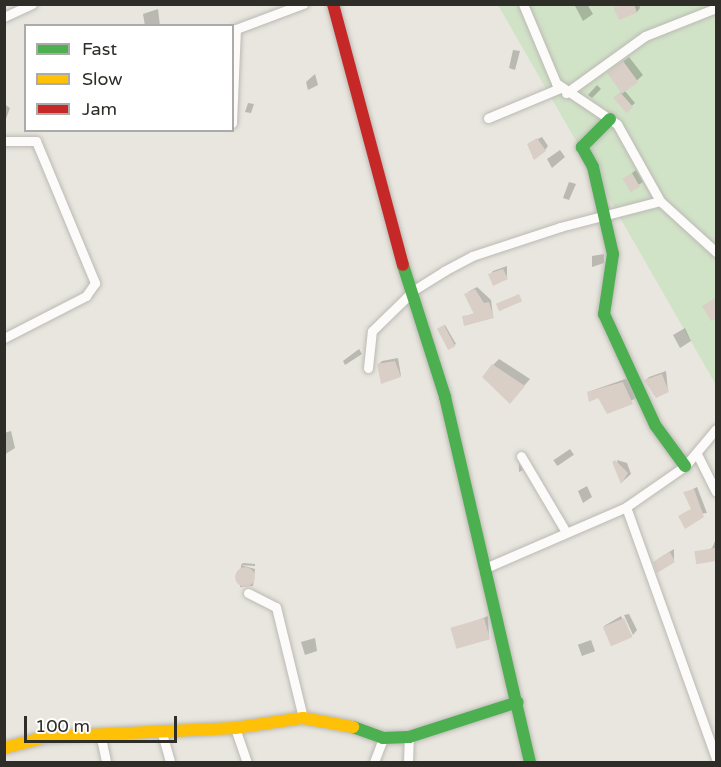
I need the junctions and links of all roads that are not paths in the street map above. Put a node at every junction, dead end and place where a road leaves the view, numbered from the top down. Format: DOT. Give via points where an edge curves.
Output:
graph roads {
  1 [pos="32,4"];
  2 [pos="303,4"];
  3 [pos="333,4"];
  4 [pos="523,4"];
  5 [pos="717,8"];
  6 [pos="4,18"];
  7 [pos="234,76"];
  8 [pos="563,91"];
  9 [pos="488,118"];
  10 [pos="610,119"];
  11 [pos="4,141"];
  12 [pos="660,201"];
  13 [pos="603,216"];
  14 [pos="717,252"];
  15 [pos="414,290"];
  16 [pos="4,338"];
  17 [pos="368,368"];
  18 [pos="717,429"];
  19 [pos="697,454"];
  20 [pos="521,456"];
  21 [pos="685,466"];
  22 [pos="717,492"];
  23 [pos="626,507"];
  24 [pos="566,532"];
  25 [pos="483,568"];
  26 [pos="248,593"];
  27 [pos="518,702"];
  28 [pos="303,718"];
  29 [pos="235,728"];
  30 [pos="161,730"];
  31 [pos="100,733"];
  32 [pos="383,738"];
  33 [pos="404,741"];
  34 [pos="4,748"];
  35 [pos="717,759"];
  36 [pos="105,762"];
  37 [pos="170,762"];
  38 [pos="247,762"];
  39 [pos="374,762"];
  40 [pos="408,762"];
  41 [pos="530,762"];
  1 -- 6 [label="street"];
  2 -- 7 [label="street" via="236,29"];
  3 -- 15 [label="street" via="387,216"];
  4 -- 8 [label="street" via="532,37"];
  5 -- 8 [label="street" via="645,36"];
  8 -- 9 [label="street"];
  8 -- 10 [label="street"];
  10 -- 12 [label="street" via="628,137"];
  10 -- 13 [label="street" via="583,144"];
  11 -- 16 [label="street" via="27,137 36,141 95,283 86,296"];
  12 -- 13 [label="street"];
  12 -- 14 [label="street"];
  13 -- 15 [label="street" via="472,256"];
  13 -- 21 [label="street" via="614,262 604,314 655,425"];
  15 -- 17 [label="street" via="372,331"];
  15 -- 25 [label="street"];
  18 -- 19 [label="street"];
  19 -- 21 [label="street"];
  19 -- 22 [label="street"];
  20 -- 24 [label="street"];
  21 -- 23 [label="street"];
  23 -- 24 [label="street"];
  23 -- 35 [label="street"];
  24 -- 25 [label="street"];
  25 -- 27 [label="street"];
  26 -- 28 [label="street" via="276,607"];
  27 -- 33 [label="street"];
  27 -- 41 [label="street"];
  28 -- 29 [label="street"];
  28 -- 32 [label="street" via="345,724"];
  29 -- 30 [label="street"];
  29 -- 38 [label="street"];
  30 -- 31 [label="street"];
  30 -- 37 [label="street"];
  31 -- 34 [label="street"];
  31 -- 36 [label="street"];
  32 -- 33 [label="street"];
  32 -- 39 [label="street"];
  33 -- 40 [label="street"];
}
